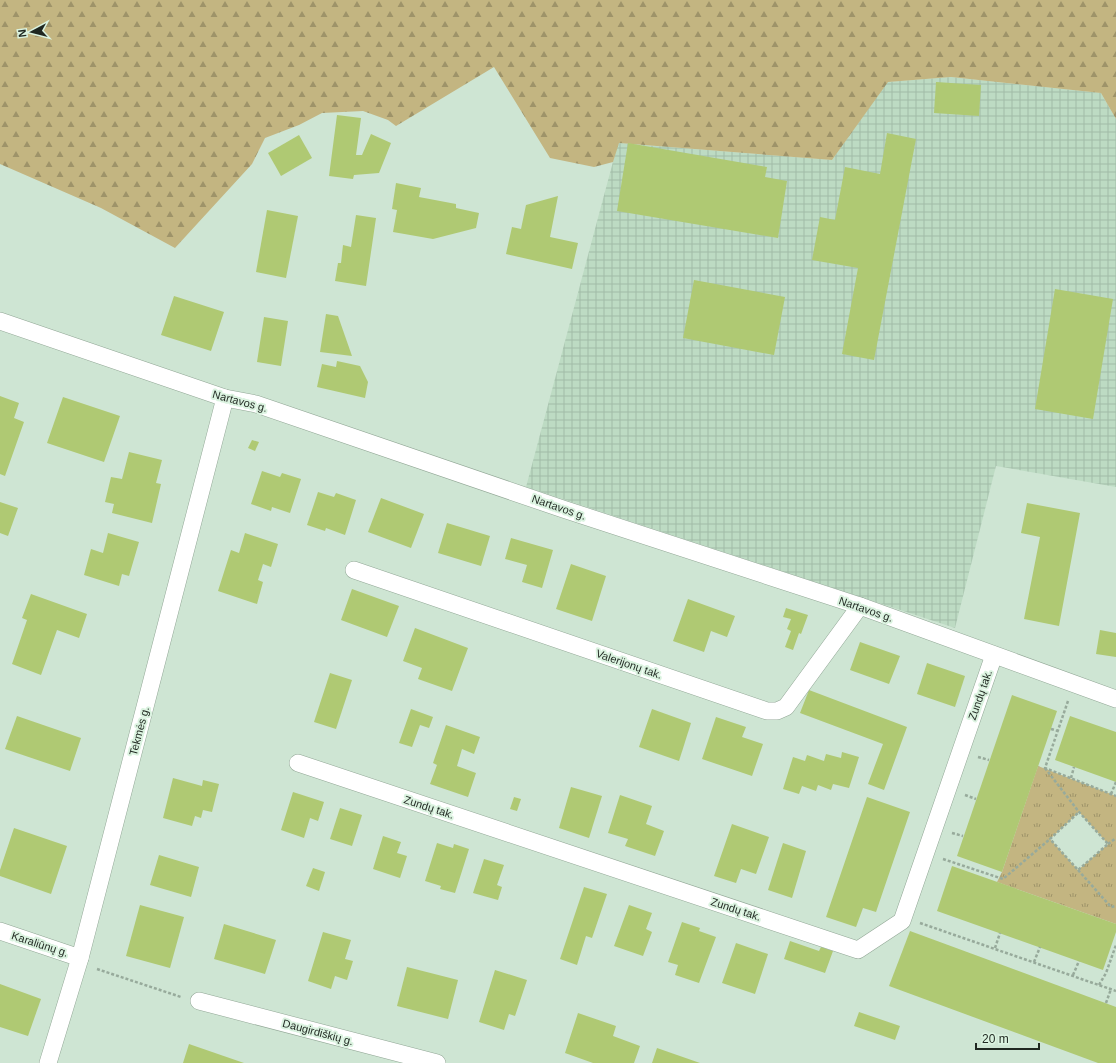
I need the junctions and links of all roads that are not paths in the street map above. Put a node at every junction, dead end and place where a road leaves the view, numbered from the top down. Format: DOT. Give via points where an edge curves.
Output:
graph roads {
  1 [pos="0,321"];
  2 [pos="225,398"];
  3 [pos="354,570"];
  4 [pos="860,606"];
  5 [pos="994,655"];
  6 [pos="1116,699"];
  7 [pos="298,763"];
  8 [pos="0,931"];
  9 [pos="79,960"];
  10 [pos="199,1001"];
  11 [pos="48,1063"];
  12 [pos="437,1063"];
  1 -- 2 [label="street, Nartavos g."];
  2 -- 4 [label="street, Nartavos g." via="256,404 563,509"];
  2 -- 9 [label="street, Tekmės g."];
  3 -- 4 [label="street, Valerijonų tak." via="767,712 777,712 786,707"];
  4 -- 5 [label="street, Nartavos g."];
  5 -- 6 [label="street, Nartavos g."];
  5 -- 7 [label="street, Zundų tak." via="902,921 858,950"];
  8 -- 9 [label="street, Karaliūnų g."];
  9 -- 11 [label="street, Tekmės g."];
  10 -- 12 [label="street, Daugirdiškių g."];
}
